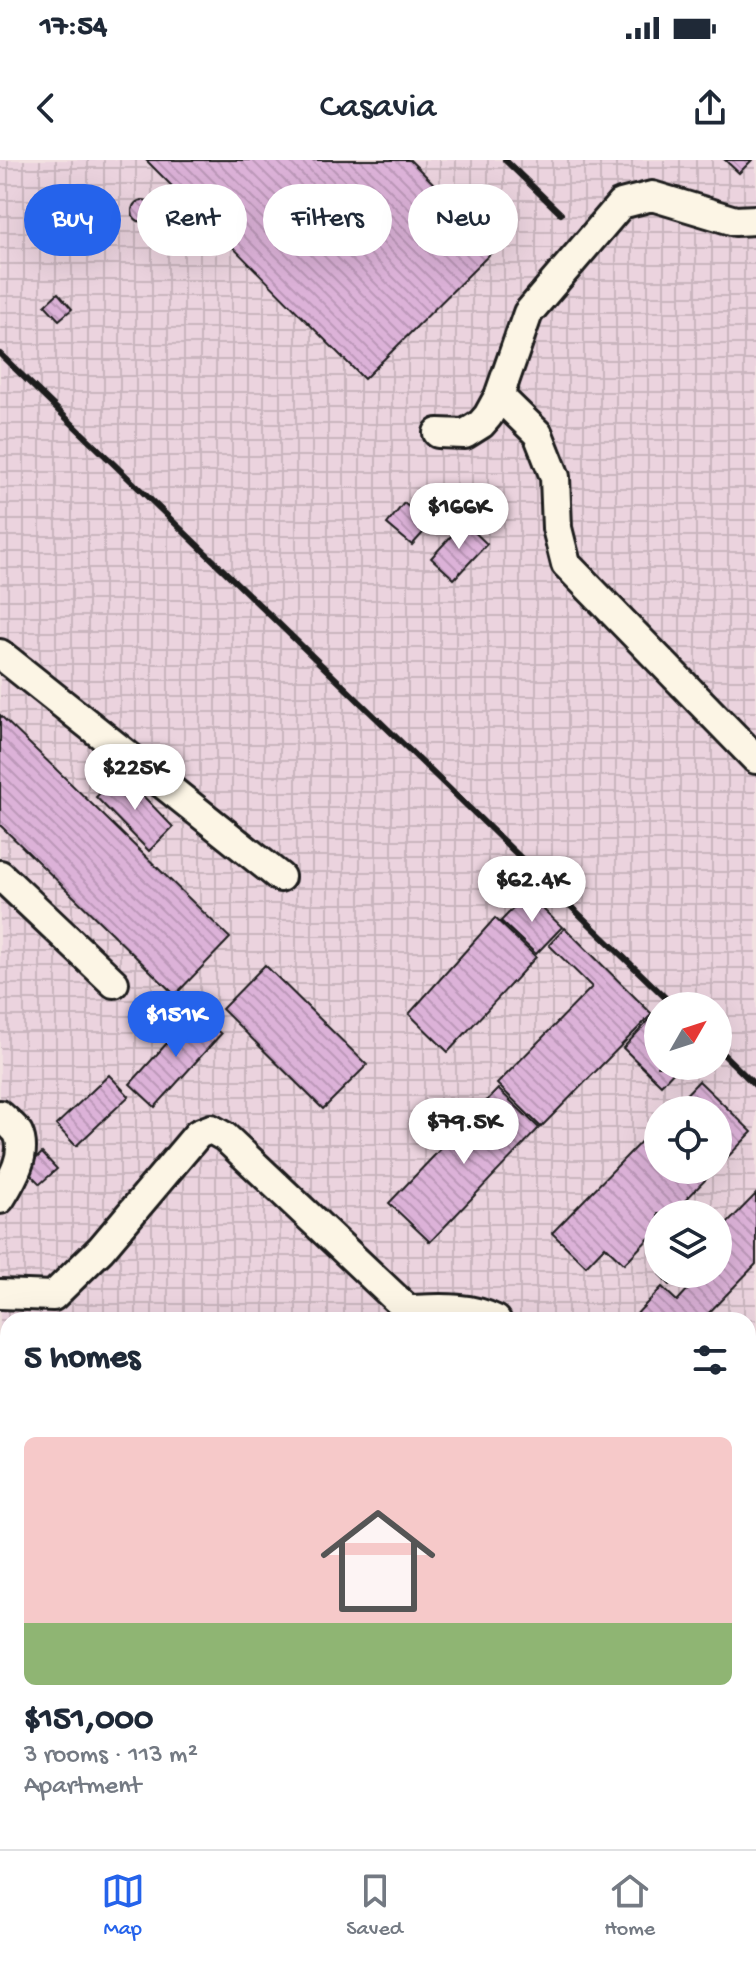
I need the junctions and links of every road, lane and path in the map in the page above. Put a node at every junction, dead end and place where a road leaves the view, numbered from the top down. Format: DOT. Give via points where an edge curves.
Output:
graph roads {
  1 [pos="756,220"];
  2 [pos="499,396"];
  3 [pos="438,433"];
  4 [pos="0,654"];
  5 [pos="756,759"];
  6 [pos="0,875"];
  7 [pos="280,877"];
  8 [pos="114,983"];
  9 [pos="0,1115"];
  10 [pos="0,1199"];
  11 [pos="0,1294"];
  12 [pos="481,1312"];
  1 -- 2 [label="street" via="735,221 652,196 621,204 528,313"];
  2 -- 3 [label="street" via="474,430"];
  2 -- 5 [label="street" via="538,434 555,477 557,528 566,564"];
  4 -- 7 [label="street"];
  6 -- 8 [label="street"];
  9 -- 10 [label="street" via="17,1131 21,1144 14,1177"];
  11 -- 12 [label="street" via="53,1296 101,1249 198,1134 211,1129 408,1310"];
}
